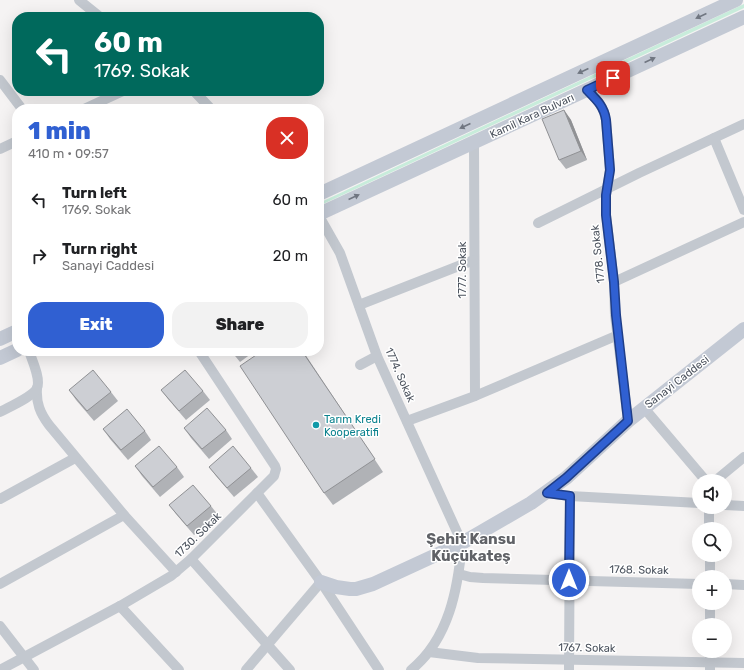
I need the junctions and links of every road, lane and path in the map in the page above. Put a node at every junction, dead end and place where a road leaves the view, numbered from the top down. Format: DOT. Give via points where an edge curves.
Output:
graph roads {
  1 [pos="79,0"];
  2 [pos="736,0"];
  3 [pos="722,4"];
  4 [pos="94,12"];
  5 [pos="744,17"];
  6 [pos="0,80"];
  7 [pos="587,90"];
  8 [pos="12,96"];
  9 [pos="12,96"];
  10 [pos="111,96"];
  11 [pos="199,96"];
  12 [pos="18,104"];
  13 [pos="95,104"];
  14 [pos="206,104"];
  15 [pos="744,124"];
  16 [pos="714,138"];
  17 [pos="12,143"];
  18 [pos="474,143"];
  19 [pos="0,149"];
  20 [pos="608,188"];
  21 [pos="324,192"];
  22 [pos="744,210"];
  23 [pos="324,213"];
  24 [pos="744,222"];
  25 [pos="538,223"];
  26 [pos="324,224"];
  27 [pos="474,260"];
  28 [pos="614,282"];
  29 [pos="359,305"];
  30 [pos="744,329"];
  31 [pos="12,333"];
  32 [pos="618,334"];
  33 [pos="0,339"];
  34 [pos="12,352"];
  35 [pos="31,356"];
  36 [pos="202,356"];
  37 [pos="377,356"];
  38 [pos="0,358"];
  39 [pos="360,365"];
  40 [pos="37,388"];
  41 [pos="475,396"];
  42 [pos="644,408"];
  43 [pos="0,412"];
  44 [pos="407,421"];
  45 [pos="628,421"];
  46 [pos="744,457"];
  47 [pos="75,458"];
  48 [pos="700,474"];
  49 [pos="723,474"];
  50 [pos="547,493"];
  51 [pos="257,494"];
  52 [pos="570,496"];
  53 [pos="0,500"];
  54 [pos="692,504"];
  55 [pos="732,505"];
  56 [pos="744,506"];
  57 [pos="124,515"];
  58 [pos="462,543"];
  59 [pos="191,559"];
  60 [pos="176,572"];
  61 [pos="459,574"];
  62 [pos="569,580"];
  63 [pos="321,582"];
  64 [pos="0,584"];
  65 [pos="692,584"];
  66 [pos="732,584"];
  67 [pos="744,585"];
  68 [pos="120,606"];
  69 [pos="0,626"];
  70 [pos="268,644"];
  71 [pos="430,652"];
  72 [pos="24,657"];
  73 [pos="569,659"];
  74 [pos="744,663"];
  75 [pos="710,666"];
  76 [pos="0,670"];
  77 [pos="34,670"];
  78 [pos="179,670"];
  79 [pos="246,670"];
  80 [pos="290,670"];
  81 [pos="379,670"];
  82 [pos="411,670"];
  83 [pos="569,670"];
  1 -- 4 [label="street"];
  2 -- 3 [label="main road, Kamil Kara Bulvarı"];
  3 -- 21 [label="main road, Kamil Kara Bulvarı, one-way"];
  7 -- 5 [label="main road, Kamil Kara Bulvarı, one-way"];
  6 -- 9 [label="street"];
  7 -- 18 [label="main road, Kamil Kara Bulvarı"];
  7 -- 20 [label="street, 1778. Sokak" via="599,102 605,113 610,164"];
  8 -- 12 [label="street"];
  10 -- 13 [label="street"];
  11 -- 14 [label="street"];
  15 -- 16 [label="street"];
  16 -- 20 [label="street"];
  16 -- 22 [label="street"];
  17 -- 19 [label="street"];
  23 -- 18 [label="main road, Kamil Kara Bulvarı, one-way"];
  18 -- 27 [label="street, 1777. Sokak"];
  20 -- 25 [label="street"];
  20 -- 28 [label="street, 1778. Sokak" via="606,215"];
  24 -- 28 [label="street"];
  26 -- 29 [label="street, 1774. Sokak" via="340,253"];
  27 -- 29 [label="street"];
  27 -- 41 [label="street, 1777. Sokak"];
  28 -- 32 [label="street, 1778. Sokak"];
  29 -- 37 [label="street, 1774. Sokak"];
  30 -- 42 [label="main road, Sanayi Caddesi"];
  31 -- 33 [label="main road"];
  32 -- 41 [label="street"];
  32 -- 45 [label="street, 1778. Sokak"];
  34 -- 38 [label="main road"];
  35 -- 40 [label="street" via="37,375"];
  36 -- 51 [label="street, 1730. Sokak" via="275,466 274,476"];
  37 -- 39 [label="street"];
  37 -- 44 [label="street, 1774. Sokak"];
  40 -- 43 [label="street"];
  40 -- 47 [label="street" via="38,404 43,417"];
  41 -- 44 [label="street"];
  42 -- 45 [label="main road, Sanayi Caddesi"];
  42 -- 48 [label="street"];
  44 -- 58 [label="street, 1774. Sokak"];
  45 -- 50 [label="main road, Sanayi Caddesi"];
  46 -- 49 [label="street"];
  47 -- 53 [label="street"];
  47 -- 57 [label="street"];
  50 -- 52 [label="street"];
  50 -- 58 [label="main road, Sanayi Caddesi"];
  51 -- 59 [label="street, 1730. Sokak"];
  51 -- 63 [label="street"];
  52 -- 54 [label="street"];
  52 -- 62 [label="street"];
  55 -- 56 [label="street"];
  57 -- 60 [label="street"];
  57 -- 64 [label="street"];
  58 -- 61 [label="street"];
  58 -- 63 [label="main road, Sanayi Caddesi" via="373,584 356,589 343,589"];
  59 -- 60 [label="street, 1730. Sokak"];
  59 -- 70 [label="street"];
  60 -- 68 [label="street, 1730. Sokak"];
  61 -- 62 [label="street, 1768. Sokak" via="476,578"];
  61 -- 71 [label="street" via="448,614"];
  62 -- 65 [label="street, 1768. Sokak"];
  62 -- 73 [label="street"];
  63 -- 70 [label="street"];
  63 -- 81 [label="street"];
  66 -- 67 [label="street"];
  68 -- 72 [label="street, 1730. Sokak"];
  68 -- 78 [label="street"];
  69 -- 72 [label="street"];
  70 -- 79 [label="street"];
  70 -- 80 [label="street"];
  71 -- 73 [label="street, 1767. Sokak" via="478,658"];
  71 -- 82 [label="street"];
  72 -- 76 [label="street, 1730. Sokak"];
  72 -- 77 [label="street"];
  73 -- 75 [label="street, 1767. Sokak"];
  73 -- 83 [label="street"];
  74 -- 75 [label="street, 1767. Sokak"];
}
